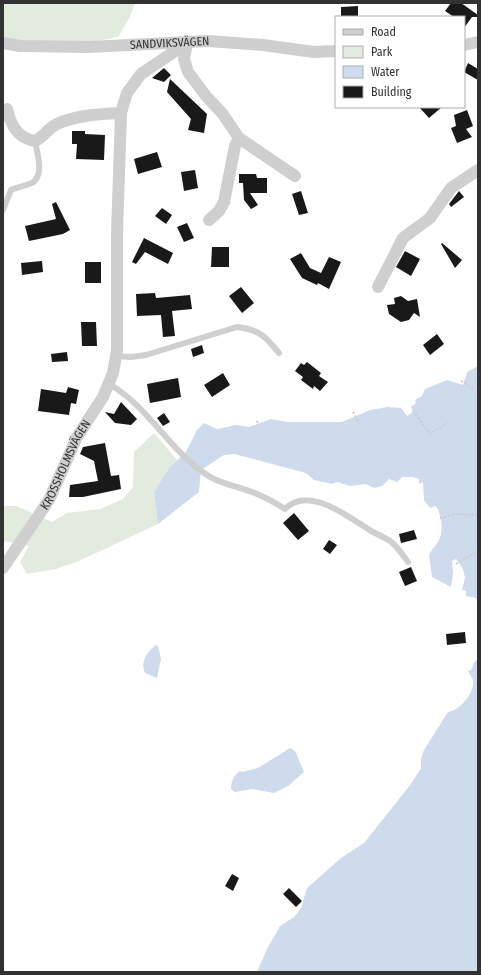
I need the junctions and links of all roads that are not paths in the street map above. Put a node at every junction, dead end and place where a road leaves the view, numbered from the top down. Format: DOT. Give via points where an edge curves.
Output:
graph roads {
  1 [pos="478,42"];
  2 [pos="3,43"];
  3 [pos="187,43"];
  4 [pos="465,45"];
  5 [pos="335,51"];
  6 [pos="7,109"];
  7 [pos="122,113"];
  8 [pos="239,138"];
  9 [pos="35,141"];
  10 [pos="478,170"];
  11 [pos="295,176"];
  12 [pos="3,210"];
  13 [pos="209,220"];
  14 [pos="378,287"];
  15 [pos="279,353"];
  16 [pos="116,356"];
  17 [pos="109,384"];
  18 [pos="408,562"];
  19 [pos="3,568"];
  1 -- 4 [label="street"];
  2 -- 3 [label="street, SANDVIKSVÄGEN" via="20,46 88,47"];
  3 -- 5 [label="street, SANDVIKSVÄGEN" via="234,42 314,52"];
  3 -- 7 [label="street, KROSSHOLMSVÄGEN" via="141,74 127,93"];
  3 -- 8 [label="street" via="184,59 188,72"];
  6 -- 9 [label="street" via="13,128 27,140"];
  7 -- 9 [label="street" via="99,114 66,121 53,126"];
  7 -- 16 [label="street, KROSSHOLMSVÄGEN" via="117,228"];
  8 -- 11 [label="street"];
  8 -- 13 [label="street" via="224,202"];
  9 -- 12 [label="lane" via="38,176 33,182 11,190"];
  10 -- 14 [label="street" via="451,188 430,218 403,238"];
  15 -- 16 [label="lane" via="264,335 237,327 146,356"];
  16 -- 17 [label="street, KROSSHOLMSVÄGEN"];
  17 -- 18 [label="lane" via="131,399 170,443 206,475 253,492 285,509 291,503 302,501 325,504 390,541"];
  17 -- 19 [label="street, KROSSHOLMSVÄGEN" via="77,437 49,500"];
}
